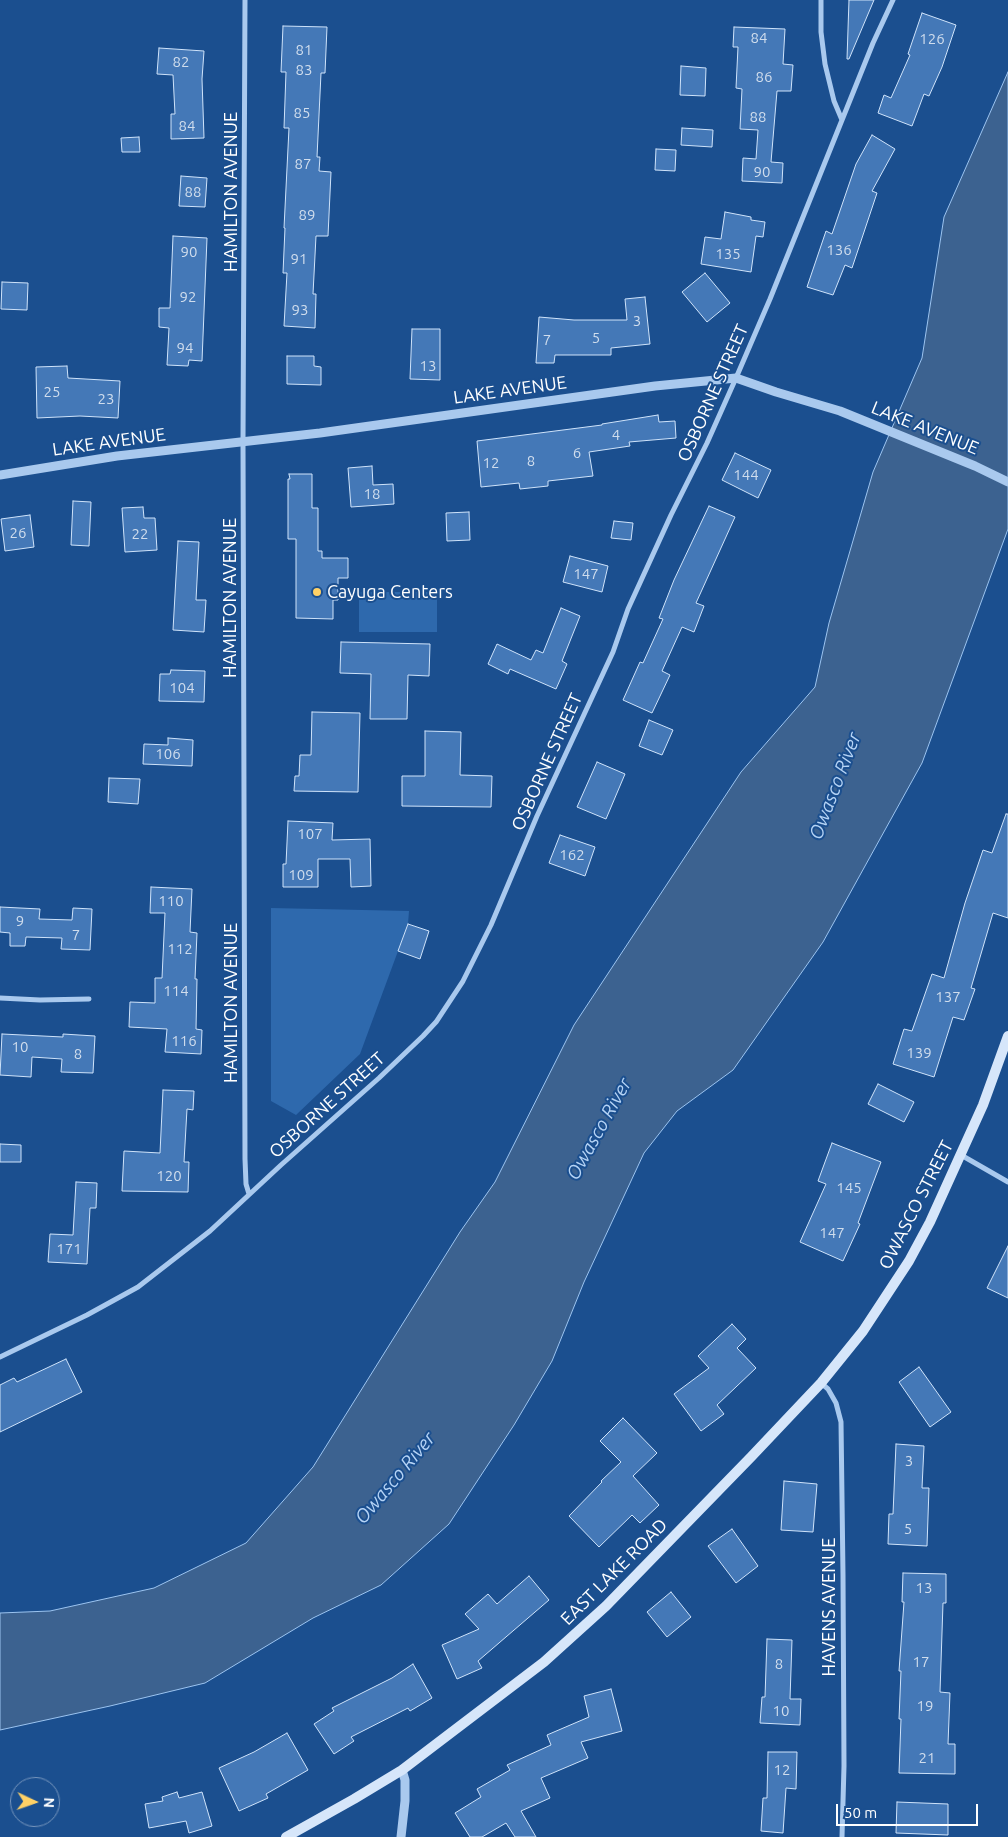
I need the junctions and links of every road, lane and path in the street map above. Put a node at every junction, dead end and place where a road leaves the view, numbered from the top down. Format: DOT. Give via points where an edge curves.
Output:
graph roads {
  1 [pos="245,0"];
  2 [pos="821,0"];
  3 [pos="893,0"];
  4 [pos="842,120"];
  5 [pos="736,378"];
  6 [pos="243,442"];
  7 [pos="0,475"];
  8 [pos="1008,482"];
  9 [pos="0,998"];
  10 [pos="89,999"];
  11 [pos="1008,1036"];
  12 [pos="960,1155"];
  13 [pos="1008,1182"];
  14 [pos="249,1194"];
  15 [pos="0,1357"];
  16 [pos="828,1374"];
  17 [pos="821,1383"];
  18 [pos="402,1770"];
  19 [pos="286,1837"];
  20 [pos="402,1837"];
  21 [pos="842,1837"];
  1 -- 6 [label="street, HAMILTON AVENUE"];
  2 -- 4 [label="street" via="825,64"];
  3 -- 4 [label="street, OSBORNE STREET"];
  4 -- 5 [label="street, OSBORNE STREET"];
  5 -- 6 [label="street, LAKE AVENUE"];
  5 -- 8 [label="street, LAKE AVENUE" via="840,410"];
  5 -- 14 [label="street, OSBORNE STREET" via="632,600 613,652 463,981 423,1036"];
  6 -- 7 [label="street, LAKE AVENUE" via="117,456"];
  6 -- 14 [label="street, HAMILTON AVENUE" via="245,1158"];
  9 -- 10 [label="street"];
  11 -- 12 [label="main road, OWASCO STREET"];
  12 -- 13 [label="street"];
  12 -- 16 [label="main road, OWASCO STREET" via="909,1261 863,1331"];
  14 -- 15 [label="street, OSBORNE STREET" via="210,1231 138,1288"];
  16 -- 17 [label="main road, EAST LAKE ROAD"];
  17 -- 18 [label="main road, EAST LAKE ROAD" via="599,1612 544,1662"];
  17 -- 21 [label="street, HAVENS AVENUE" via="836,1403 841,1422"];
  18 -- 19 [label="main road, EAST LAKE ROAD"];
  18 -- 20 [label="street" via="405,1780"];
}
